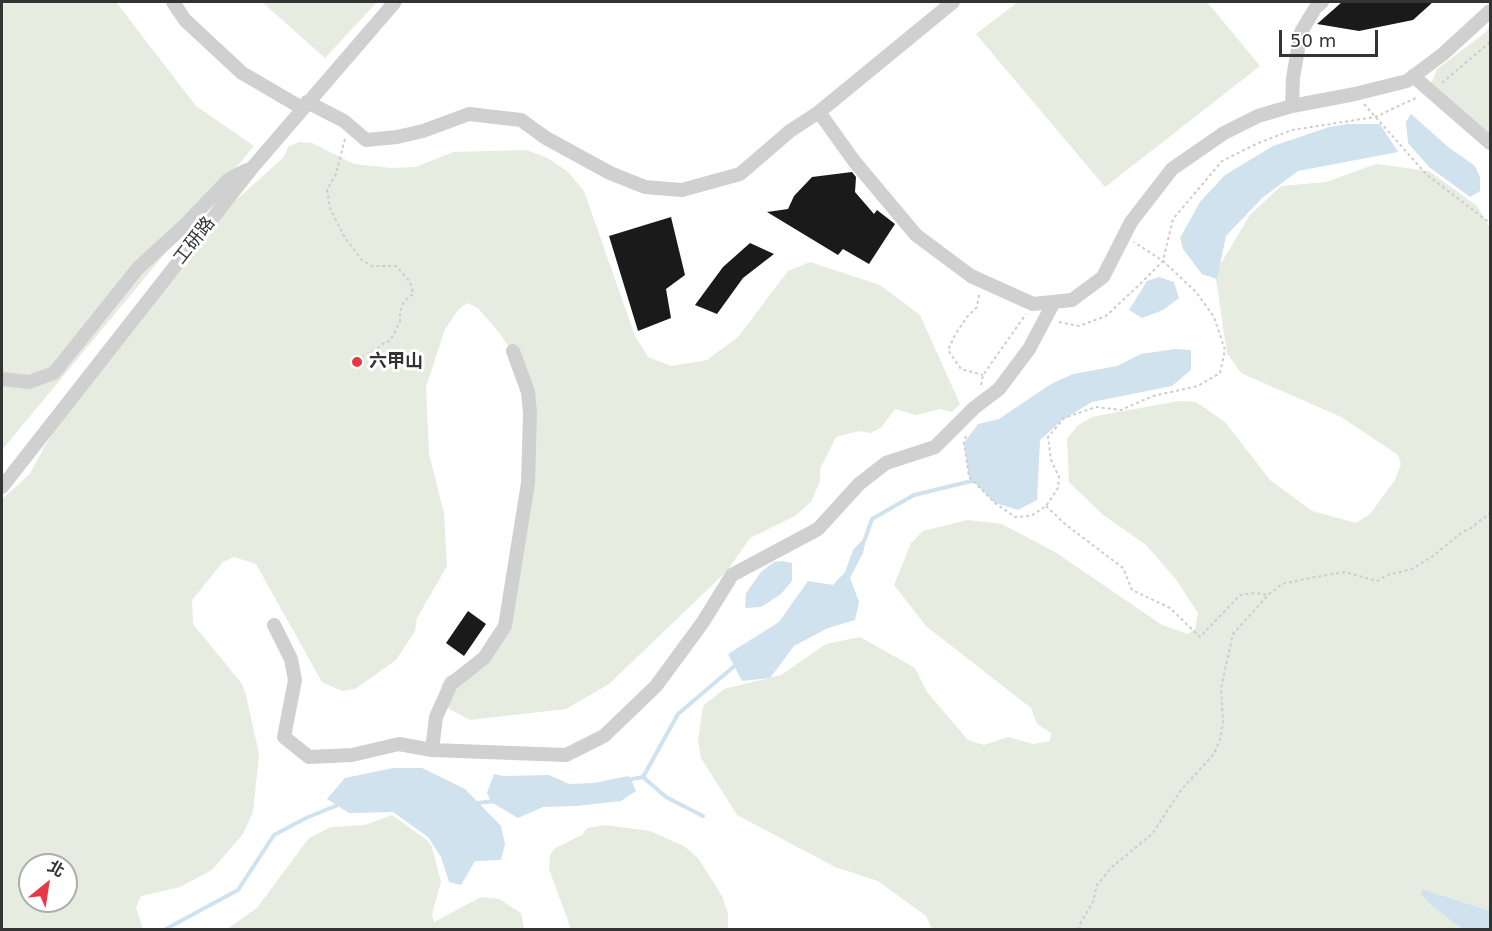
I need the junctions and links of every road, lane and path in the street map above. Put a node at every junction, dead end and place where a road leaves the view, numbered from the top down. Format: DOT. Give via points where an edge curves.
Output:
graph roads {
  1 [pos="173,2"];
  2 [pos="395,2"];
  3 [pos="953,2"];
  4 [pos="1322,2"];
  5 [pos="1491,11"];
  6 [pos="1491,42"];
  7 [pos="1413,76"];
  8 [pos="1430,90"];
  9 [pos="1355,94"];
  10 [pos="304,105"];
  11 [pos="1292,106"];
  12 [pos="819,112"];
  13 [pos="1375,117"];
  14 [pos="344,121"];
  15 [pos="1491,143"];
  16 [pos="252,168"];
  17 [pos="1491,223"];
  18 [pos="1124,236"];
  19 [pos="1163,261"];
  20 [pos="981,281"];
  21 [pos="1054,302"];
  22 [pos="1044,320"];
  23 [pos="513,351"];
  24 [pos="363,356"];
  25 [pos="984,375"];
  26 [pos="2,379"];
  27 [pos="2,487"];
  28 [pos="1046,506"];
  29 [pos="1491,513"];
  30 [pos="1016,517"];
  31 [pos="1268,596"];
  32 [pos="274,625"];
  33 [pos="432,750"];
  34 [pos="1080,930"];
  1 -- 10 [label="street" via="185,20 242,73"];
  2 -- 10 [label="street, 工研路"];
  3 -- 12 [label="street"];
  4 -- 11 [label="street" via="1301,32"];
  5 -- 7 [label="street"];
  6 -- 8 [label="path" via="1448,80"];
  7 -- 8 [label="street"];
  7 -- 9 [label="street"];
  8 -- 13 [label="path"];
  8 -- 15 [label="street"];
  9 -- 11 [label="street"];
  9 -- 13 [label="path"];
  10 -- 14 [label="street"];
  10 -- 16 [label="street, 工研路"];
  11 -- 18 [label="street" via="1258,116 1224,133 1172,169"];
  12 -- 14 [label="street" via="740,174 682,190 645,188 610,173 521,120 470,114 423,131 366,140"];
  12 -- 20 [label="street" via="916,235"];
  13 -- 17 [label="path" via="1426,174"];
  13 -- 19 [label="path" via="1292,130 1222,161 1173,219"];
  14 -- 24 [label="path" via="345,139 336,174 327,190 330,208 362,260 372,266 396,266 410,282 413,294 404,301 400,322 390,341"];
  16 -- 26 [label="street" via="229,179 138,268 54,373 29,382"];
  16 -- 27 [label="street, 工研路"];
  18 -- 19 [label="path"];
  18 -- 21 [label="street" via="1103,277 1072,300"];
  19 -- 22 [label="path" via="1106,316 1079,326"];
  19 -- 28 [label="path" via="1196,292 1214,317 1225,350 1220,373 1198,386 1153,396 1121,410 1096,407 1064,418 1048,437 1051,460 1059,477 1058,488"];
  20 -- 21 [label="street" via="1033,304"];
  20 -- 25 [label="path" via="977,308 967,317 948,350 961,369"];
  21 -- 22 [label="street"];
  22 -- 33 [label="street" via="1029,349 999,389 935,447 886,463 859,484 818,529 732,575 704,622 656,686 604,736 566,755"];
  23 -- 33 [label="street" via="528,392 528,483 505,626 484,658 451,684 436,717"];
  28 -- 30 [label="path" via="1031,516"];
  28 -- 31 [label="path" via="1124,568 1132,590 1170,608 1200,637 1240,595"];
  29 -- 31 [label="path" via="1412,569 1377,581 1345,572 1310,578 1282,584"];
  31 -- 34 [label="path" via="1233,634 1221,688 1223,723 1214,754 1181,790 1152,834 1097,885"];
  32 -- 33 [label="street" via="291,659 295,680 284,737 309,757 352,755 399,744"];
}
